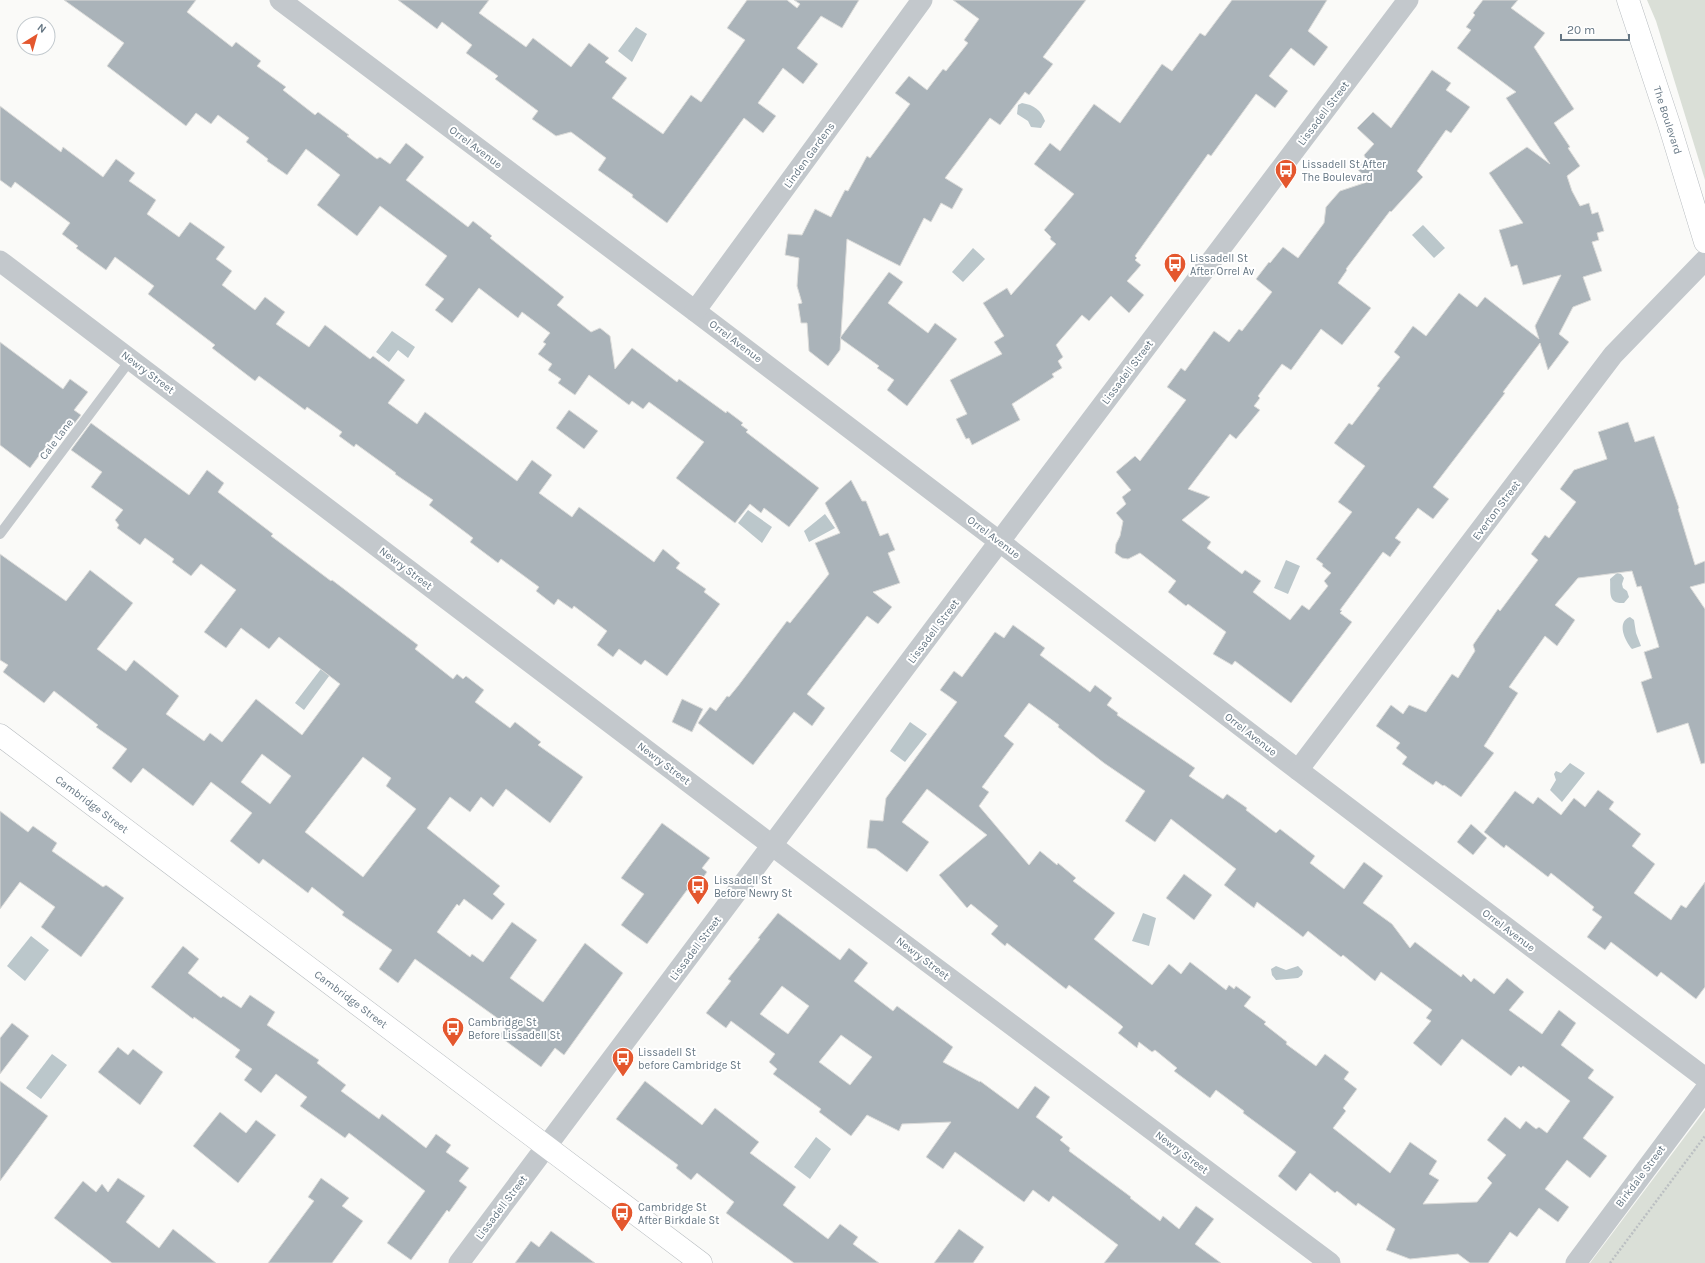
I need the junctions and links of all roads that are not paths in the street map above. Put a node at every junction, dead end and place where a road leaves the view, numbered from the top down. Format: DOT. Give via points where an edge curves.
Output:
graph roads {
  1 [pos="280,0"];
  2 [pos="922,0"];
  3 [pos="1408,0"];
  4 [pos="1628,0"];
  5 [pos="1705,242"];
  6 [pos="1705,260"];
  7 [pos="0,261"];
  8 [pos="695,310"];
  9 [pos="131,359"];
  10 [pos="0,534"];
  11 [pos="1000,542"];
  12 [pos="0,736"];
  13 [pos="1298,770"];
  14 [pos="772,845"];
  15 [pos="1705,1078"];
  16 [pos="1705,1090"];
  17 [pos="547,1146"];
  18 [pos="459,1263"];
  19 [pos="701,1263"];
  20 [pos="1330,1263"];
  21 [pos="1576,1263"];
  1 -- 8 [label="street, Orrel Avenue"];
  2 -- 8 [label="street, Linden Gardens"];
  3 -- 11 [label="street, Lissadell Street"];
  4 -- 5 [label="main road, The Boulevard"];
  6 -- 13 [label="street, Everton Street" via="1613,355"];
  7 -- 9 [label="street, Newry Street"];
  8 -- 11 [label="street, Orrel Avenue"];
  9 -- 10 [label="lane, Cale Lane"];
  9 -- 14 [label="street, Newry Street"];
  11 -- 13 [label="street, Orrel Avenue"];
  11 -- 14 [label="street, Lissadell Street"];
  12 -- 17 [label="main road, Cambridge Street"];
  13 -- 15 [label="street, Orrel Avenue"];
  14 -- 17 [label="street, Lissadell Street"];
  14 -- 20 [label="street, Newry Street"];
  16 -- 21 [label="street, Birkdale Street"];
  17 -- 18 [label="street, Lissadell Street"];
  17 -- 19 [label="main road, Cambridge Street"];
}
